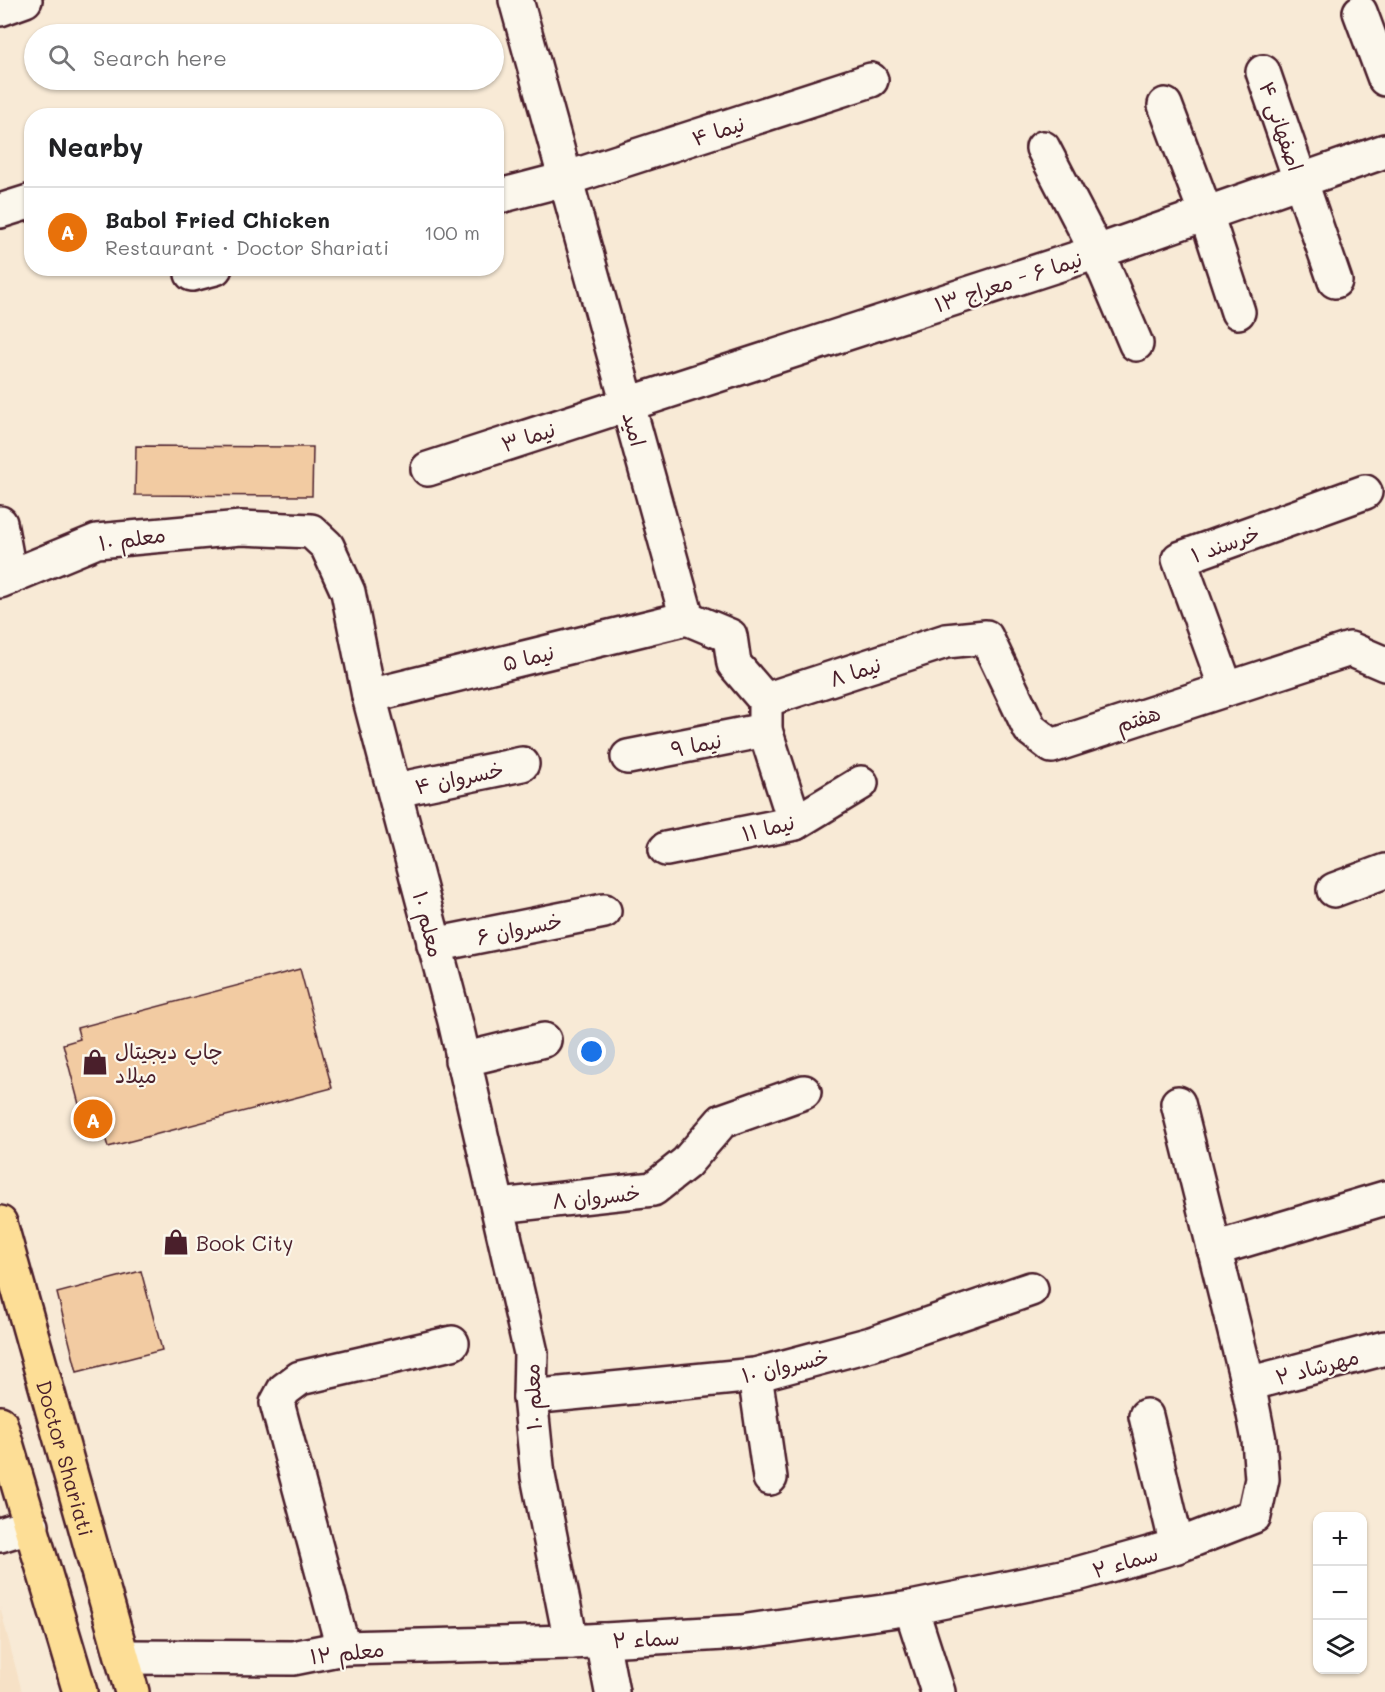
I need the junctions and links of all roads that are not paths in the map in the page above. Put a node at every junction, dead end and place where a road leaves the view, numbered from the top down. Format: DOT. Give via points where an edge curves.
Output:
graph roads {
  1 [pos="25,0"];
  2 [pos="516,0"];
  3 [pos="0,9"];
  4 [pos="1360,12"];
  5 [pos="1263,72"];
  6 [pos="1385,79"];
  7 [pos="871,80"];
  8 [pos="1164,105"];
  9 [pos="1042,148"];
  10 [pos="1385,151"];
  11 [pos="565,179"];
  12 [pos="1300,180"];
  13 [pos="504,195"];
  14 [pos="24,204"];
  15 [pos="0,211"];
  16 [pos="1206,214"];
  17 [pos="1097,252"];
  18 [pos="1335,281"];
  19 [pos="1238,312"];
  20 [pos="1136,345"];
  21 [pos="628,404"];
  22 [pos="428,469"];
  23 [pos="1365,492"];
  24 [pos="0,523"];
  25 [pos="5,579"];
  26 [pos="687,618"];
  27 [pos="946,641"];
  28 [pos="1385,664"];
  29 [pos="1226,688"];
  30 [pos="369,696"];
  31 [pos="765,715"];
  32 [pos="628,757"];
  33 [pos="522,764"];
  34 [pos="861,783"];
  35 [pos="396,790"];
  36 [pos="795,823"];
  37 [pos="666,849"];
  38 [pos="1385,871"];
  39 [pos="1334,890"];
  40 [pos="604,911"];
  41 [pos="434,945"];
  42 [pos="544,1040"];
  43 [pos="462,1060"];
  44 [pos="804,1092"];
  45 [pos="1178,1103"];
  46 [pos="1385,1198"];
  47 [pos="499,1206"];
  48 [pos="0,1223"];
  49 [pos="1214,1249"];
  50 [pos="1030,1289"];
  51 [pos="452,1343"];
  52 [pos="1385,1348"];
  53 [pos="755,1375"];
  54 [pos="1248,1384"];
  55 [pos="530,1397"];
  56 [pos="1146,1416"];
  57 [pos="0,1423"];
  58 [pos="770,1478"];
  59 [pos="32,1525"];
  60 [pos="0,1535"];
  61 [pos="1177,1546"];
  62 [pos="911,1608"];
  63 [pos="586,1641"];
  64 [pos="343,1648"];
  65 [pos="123,1657"];
  66 [pos="80,1692"];
  67 [pos="132,1692"];
  68 [pos="612,1692"];
  69 [pos="938,1692"];
  1 -- 3 [label="street"];
  2 -- 11 [label="street, امید"];
  4 -- 6 [label="street"];
  5 -- 12 [label="street, اصفهانی ۴"];
  7 -- 11 [label="street, نیما ۴"];
  8 -- 16 [label="street"];
  9 -- 17 [label="street"];
  10 -- 12 [label="street, نیما ۶ - معراج ۱۳"];
  11 -- 13 [label="street, نیما ۴"];
  11 -- 21 [label="street, امید"];
  12 -- 16 [label="street, نیما ۶ - معراج ۱۳"];
  12 -- 18 [label="street, اصفهانی ۴"];
  14 -- 15 [label="street"];
  16 -- 17 [label="street, نیما ۶ - معراج ۱۳"];
  16 -- 19 [label="street"];
  17 -- 20 [label="street"];
  17 -- 21 [label="street, نیما ۶ - معراج ۱۳"];
  21 -- 22 [label="street, نیما ۳"];
  21 -- 26 [label="street, امید"];
  23 -- 29 [label="street, خرسند ۱" via="1179,560"];
  24 -- 25 [label="street"];
  25 -- 30 [label="street, معلم ۱۰" via="97,541 241,528 311,531 327,546 348,592"];
  26 -- 30 [label="street, نیما ۵"];
  26 -- 31 [label="street" via="730,636 734,664"];
  27 -- 29 [label="street, هفتم" via="986,638 1030,729 1052,746"];
  27 -- 31 [label="street, نیما ۸"];
  28 -- 29 [label="street, هفتم" via="1350,649"];
  30 -- 35 [label="street, معلم ۱۰"];
  31 -- 32 [label="street, نیما ۹"];
  31 -- 36 [label="street"];
  33 -- 35 [label="street, خسروان ۴"];
  34 -- 36 [label="street, نیما ۱۱"];
  35 -- 41 [label="street, معلم ۱۰"];
  36 -- 37 [label="street, نیما ۱۱"];
  38 -- 39 [label="street"];
  40 -- 41 [label="street, خسروان ۶"];
  41 -- 43 [label="street, معلم ۱۰"];
  42 -- 43 [label="street"];
  43 -- 47 [label="street, معلم ۱۰"];
  44 -- 47 [label="street, خسروان ۸" via="722,1121 686,1163 653,1189"];
  45 -- 49 [label="street, سماء ۲"];
  46 -- 49 [label="street"];
  47 -- 55 [label="street, معلم ۱۰" via="531,1353"];
  48 -- 65 [label="main road, Doctor Shariati"];
  49 -- 54 [label="street, سماء ۲"];
  50 -- 53 [label="street, خسروان ۱۰" via="871,1344"];
  51 -- 64 [label="street" via="300,1378 284,1390 277,1403"];
  52 -- 54 [label="street, مهرشاد ۲"];
  53 -- 55 [label="street, خسروان ۱۰"];
  53 -- 58 [label="street"];
  54 -- 61 [label="street, سماء ۲" via="1262,1479 1254,1515"];
  55 -- 63 [label="street, معلم ۱۰" via="538,1476"];
  56 -- 61 [label="street"];
  57 -- 59 [label="main road"];
  59 -- 60 [label="street"];
  59 -- 66 [label="main road"];
  61 -- 62 [label="street, سماء ۲" via="1077,1574"];
  62 -- 63 [label="street, سماء ۲" via="741,1632"];
  62 -- 69 [label="street"];
  63 -- 64 [label="street, معلم ۱۲"];
  63 -- 68 [label="street, معلم ۱۰"];
  64 -- 65 [label="street, معلم ۱۲" via="293,1658"];
  65 -- 67 [label="main road, Doctor Shariati"];
}
